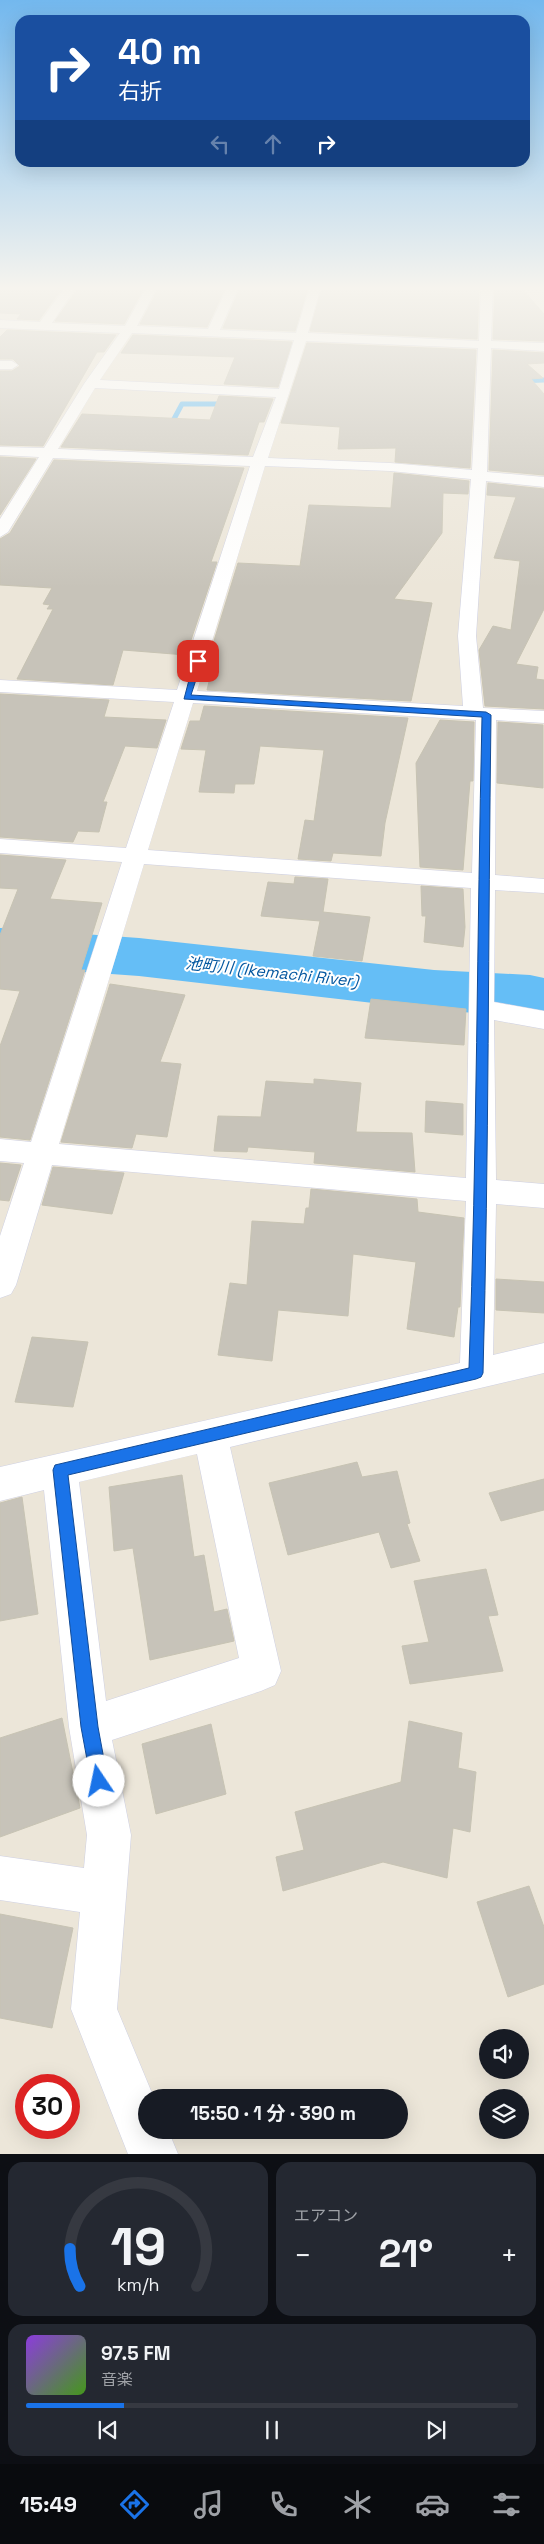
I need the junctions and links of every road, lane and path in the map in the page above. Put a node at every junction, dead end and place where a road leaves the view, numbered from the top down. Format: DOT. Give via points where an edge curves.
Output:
graph roads {
  1 [pos="89,387"];
  2 [pos="145,387"];
  3 [pos="286,387"];
  4 [pos="484,387"];
  5 [pos="284,393"];
  6 [pos="0,451"];
  7 [pos="47,454"];
  8 [pos="259,462"];
  9 [pos="479,477"];
  10 [pos="544,482"];
  11 [pos="2,523"];
  12 [pos="0,686"];
  13 [pos="186,697"];
  14 [pos="480,714"];
  15 [pos="544,717"];
  16 [pos="0,846"];
  17 [pos="135,856"];
  18 [pos="485,882"];
  19 [pos="544,886"];
  20 [pos="481,1009"];
  21 [pos="544,1020"];
  22 [pos="0,1150"];
  23 [pos="40,1153"];
  24 [pos="482,1191"];
  25 [pos="544,1196"];
  26 [pos="0,1285"];
  27 [pos="544,1358"];
  28 [pos="476,1373"];
  29 [pos="210,1435"];
  30 [pos="60,1470"];
  31 [pos="0,1484"];
  32 [pos="89,1727"];
  33 [pos="0,1878"];
  34 [pos="104,1893"];
  35 [pos="153,2154"];
  1 -- 7 [label="street"];
  2 -- 5 [label="street"];
  3 -- 5 [label="street"];
  4 -- 9 [label="street"];
  5 -- 8 [label="street"];
  6 -- 7 [label="street"];
  7 -- 8 [label="street"];
  7 -- 11 [label="street"];
  8 -- 9 [label="street" via="390,467"];
  8 -- 13 [label="street"];
  9 -- 10 [label="street"];
  9 -- 14 [label="street" via="467,636"];
  12 -- 13 [label="street"];
  13 -- 14 [label="street"];
  13 -- 17 [label="street"];
  14 -- 15 [label="street"];
  14 -- 18 [label="street"];
  16 -- 17 [label="street"];
  17 -- 18 [label="street"];
  17 -- 23 [label="street"];
  18 -- 19 [label="street"];
  18 -- 20 [label="street"];
  20 -- 21 [label="street"];
  20 -- 24 [label="street"];
  22 -- 23 [label="street"];
  23 -- 24 [label="street"];
  23 -- 26 [label="street"];
  24 -- 25 [label="street"];
  24 -- 28 [label="street"];
  27 -- 28 [label="street"];
  28 -- 29 [label="street"];
  29 -- 30 [label="street"];
  29 -- 32 [label="street" via="261,1671"];
  30 -- 31 [label="street"];
  30 -- 32 [label="street"];
  32 -- 34 [label="street" via="109,1835"];
  33 -- 34 [label="street"];
  34 -- 35 [label="street" via="94,2009"];
}
